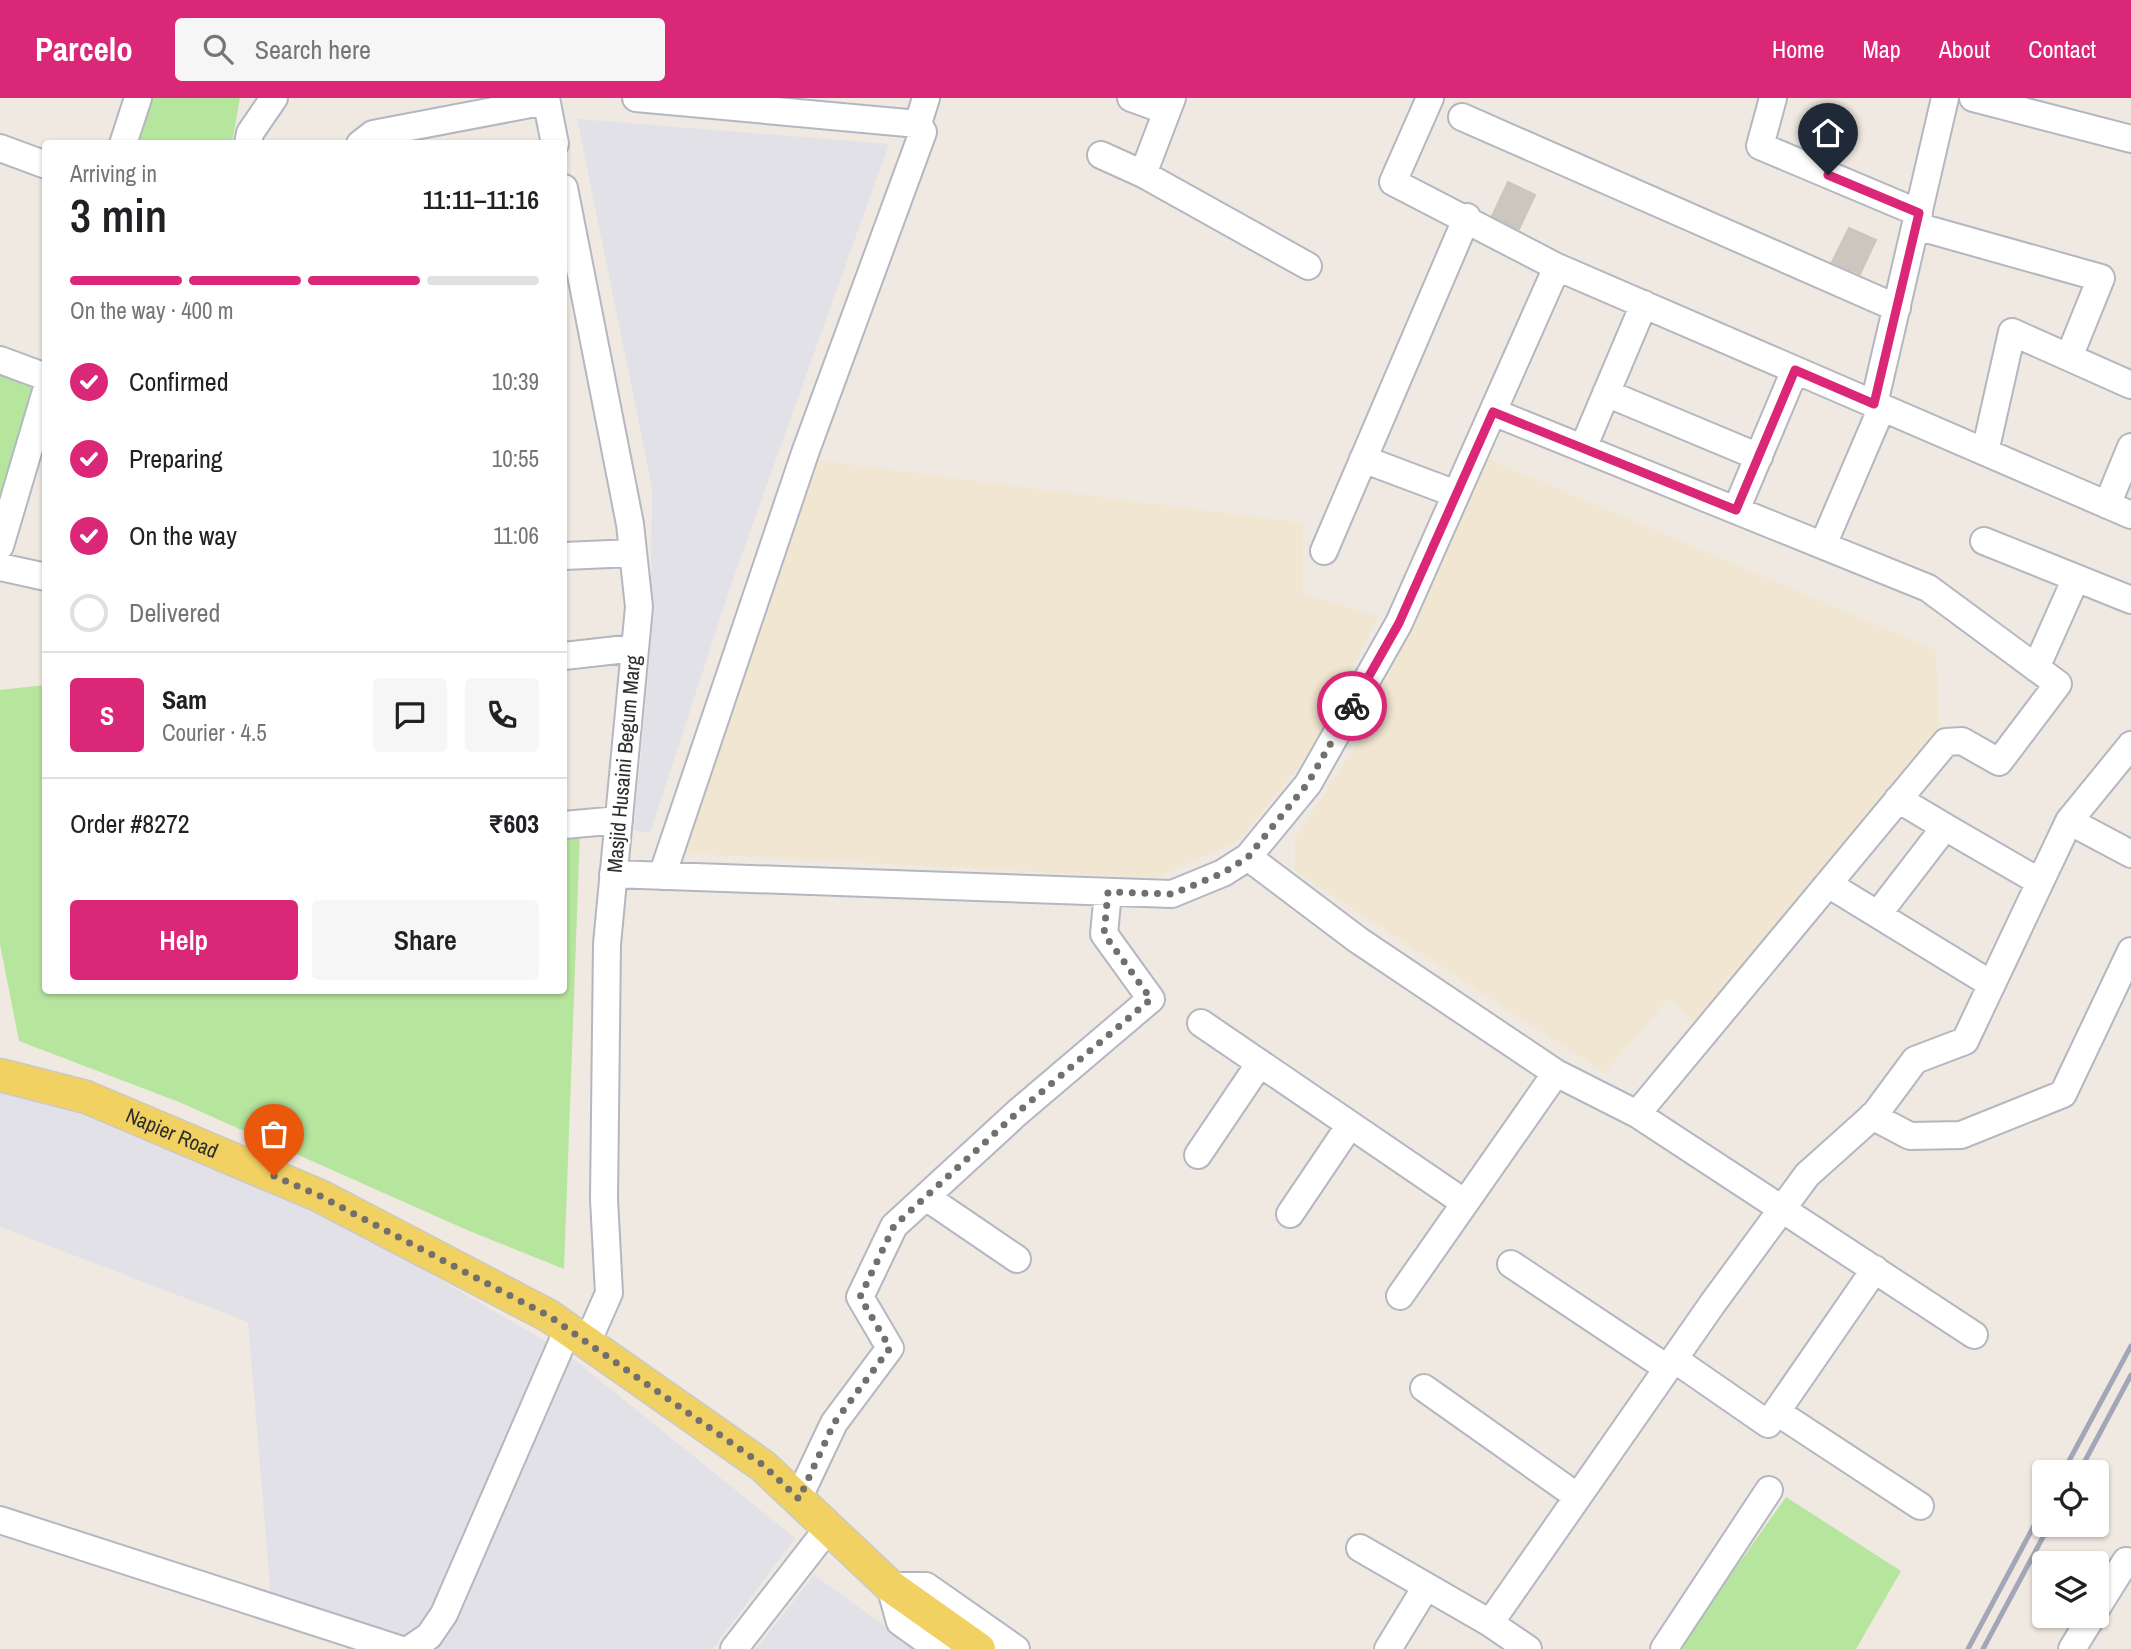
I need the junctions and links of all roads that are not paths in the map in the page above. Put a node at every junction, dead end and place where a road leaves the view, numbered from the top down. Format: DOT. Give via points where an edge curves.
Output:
graph roads {
  1 [pos="138,98"];
  2 [pos="274,98"];
  3 [pos="636,98"];
  4 [pos="645,98"];
  5 [pos="926,98"];
  6 [pos="1131,98"];
  7 [pos="1430,98"];
  8 [pos="1773,98"];
  9 [pos="1945,98"];
  10 [pos="1973,98"];
  11 [pos="546,99"];
  12 [pos="759,104"];
  13 [pos="1169,104"];
  14 [pos="1462,117"];
  15 [pos="918,124"];
  16 [pos="390,137"];
  17 [pos="2131,139"];
  18 [pos="124,140"];
  19 [pos="249,140"];
  20 [pos="365,140"];
  21 [pos="554,140"];
  22 [pos="0,148"];
  23 [pos="1101,155"];
  24 [pos="42,163"];
  25 [pos="1143,174"];
  26 [pos="567,203"];
  27 [pos="1467,217"];
  28 [pos="1917,220"];
  29 [pos="1308,266"];
  30 [pos="1557,267"];
  31 [pos="1644,304"];
  32 [pos="1897,308"];
  33 [pos="2069,357"];
  34 [pos="0,360"];
  35 [pos="1795,370"];
  36 [pos="42,376"];
  37 [pos="2131,385"];
  38 [pos="1606,393"];
  39 [pos="42,404"];
  40 [pos="1878,406"];
  41 [pos="1493,412"];
  42 [pos="2131,447"];
  43 [pos="1583,448"];
  44 [pos="1985,452"];
  45 [pos="1759,457"];
  46 [pos="1363,458"];
  47 [pos="1456,494"];
  48 [pos="2107,505"];
  49 [pos="1736,510"];
  50 [pos="2131,515"];
  51 [pos="1984,541"];
  52 [pos="1823,545"];
  53 [pos="0,546"];
  54 [pos="1324,551"];
  55 [pos="633,553"];
  56 [pos="567,556"];
  57 [pos="0,567"];
  58 [pos="42,576"];
  59 [pos="2077,578"];
  60 [pos="2131,600"];
  61 [pos="635,648"];
  62 [pos="567,656"];
  63 [pos="2036,668"];
  64 [pos="2131,746"];
  65 [pos="1898,799"];
  66 [pos="619,820"];
  67 [pos="2069,821"];
  68 [pos="567,825"];
  69 [pos="1945,827"];
  70 [pos="2131,854"];
  71 [pos="1248,857"];
  72 [pos="613,874"];
  73 [pos="662,876"];
  74 [pos="2040,882"];
  75 [pos="1828,884"];
  76 [pos="1108,892"];
  77 [pos="1878,914"];
  78 [pos="2131,951"];
  79 [pos="1992,984"];
  80 [pos="1201,1023"];
  81 [pos="1260,1063"];
  82 [pos="1556,1073"];
  83 [pos="0,1075"];
  84 [pos="1637,1115"];
  85 [pos="1872,1116"];
  86 [pos="1350,1125"];
  87 [pos="1198,1155"];
  88 [pos="926,1197"];
  89 [pos="1465,1203"];
  90 [pos="1782,1209"];
  91 [pos="1290,1214"];
  92 [pos="1017,1259"];
  93 [pos="1511,1264"];
  94 [pos="1875,1269"];
  95 [pos="1400,1296"];
  96 [pos="1974,1335"];
  97 [pos="577,1336"];
  98 [pos="1670,1364"];
  99 [pos="1424,1388"];
  100 [pos="1777,1412"];
  101 [pos="1769,1490"];
  102 [pos="1578,1497"];
  103 [pos="799,1499"];
  104 [pos="1920,1506"];
  105 [pos="0,1520"];
  106 [pos="829,1527"];
  107 [pos="1360,1548"];
  108 [pos="2131,1562"];
  109 [pos="890,1586"];
  110 [pos="1426,1587"];
  111 [pos="2109,1588"];
  112 [pos="1490,1623"];
  113 [pos="2085,1628"];
  114 [pos="399,1649"];
  115 [pos="410,1649"];
  116 [pos="734,1649"];
  117 [pos="938,1649"];
  118 [pos="979,1649"];
  119 [pos="1016,1649"];
  120 [pos="1388,1649"];
  121 [pos="1528,1649"];
  122 [pos="1664,1649"];
  123 [pos="2072,1649"];
  1 -- 18 [label="street"];
  2 -- 19 [label="street"];
  3 -- 4 [label="street"];
  4 -- 12 [label="street"];
  5 -- 15 [label="street"];
  6 -- 13 [label="street"];
  7 -- 27 [label="street" via="1393,182"];
  8 -- 28 [label="street" via="1760,146"];
  9 -- 28 [label="street"];
  10 -- 17 [label="street"];
  11 -- 16 [label="street"];
  11 -- 21 [label="street"];
  12 -- 15 [label="street"];
  13 -- 25 [label="street"];
  14 -- 32 [label="street"];
  15 -- 73 [label="street" via="923,132 805,453"];
  16 -- 20 [label="street" via="373,134"];
  22 -- 24 [label="street"];
  23 -- 25 [label="street"];
  25 -- 29 [label="street"];
  26 -- 55 [label="street, Masjid Husaini Begum Marg"];
  27 -- 30 [label="street"];
  27 -- 46 [label="street"];
  28 -- 32 [label="street"];
  28 -- 33 [label="street" via="2101,278"];
  30 -- 31 [label="street"];
  30 -- 41 [label="street"];
  31 -- 35 [label="street"];
  31 -- 38 [label="street"];
  32 -- 40 [label="street"];
  33 -- 37 [label="street"];
  33 -- 44 [label="street" via="2012,332"];
  34 -- 36 [label="street"];
  35 -- 40 [label="street"];
  35 -- 45 [label="street"];
  38 -- 43 [label="street"];
  38 -- 45 [label="street"];
  39 -- 53 [label="street"];
  40 -- 44 [label="street"];
  40 -- 52 [label="street"];
  41 -- 43 [label="street"];
  41 -- 47 [label="street"];
  42 -- 48 [label="street"];
  43 -- 49 [label="street"];
  44 -- 48 [label="street"];
  45 -- 49 [label="street"];
  46 -- 47 [label="street"];
  46 -- 54 [label="street"];
  47 -- 71 [label="street" via="1399,623 1308,783"];
  48 -- 50 [label="street"];
  49 -- 52 [label="street"];
  51 -- 59 [label="street"];
  52 -- 63 [label="street" via="1928,589"];
  55 -- 56 [label="street"];
  55 -- 61 [label="street, Masjid Husaini Begum Marg" via="639,607"];
  57 -- 58 [label="street"];
  59 -- 60 [label="street"];
  59 -- 63 [label="street"];
  61 -- 62 [label="street"];
  61 -- 66 [label="street, Masjid Husaini Begum Marg"];
  63 -- 65 [label="street" via="2058,684 1999,762 1962,741 1947,741"];
  64 -- 67 [label="street"];
  65 -- 69 [label="street"];
  65 -- 75 [label="street"];
  66 -- 68 [label="street"];
  66 -- 72 [label="street, Masjid Husaini Begum Marg"];
  67 -- 70 [label="street"];
  67 -- 74 [label="street"];
  69 -- 74 [label="street"];
  69 -- 77 [label="street"];
  71 -- 76 [label="street" via="1172,894"];
  71 -- 82 [label="street" via="1358,940"];
  72 -- 73 [label="street"];
  72 -- 97 [label="street, Masjid Husaini Begum Marg" via="606,957 604,1199 609,1293"];
  73 -- 76 [label="street"];
  74 -- 79 [label="street"];
  75 -- 77 [label="street"];
  75 -- 84 [label="street"];
  76 -- 88 [label="street" via="1104,934 1151,999"];
  77 -- 79 [label="street"];
  78 -- 85 [label="street" via="2063,1094 1961,1135 1910,1136"];
  79 -- 85 [label="street" via="1965,1041 1915,1060"];
  80 -- 81 [label="street"];
  81 -- 86 [label="street"];
  81 -- 87 [label="street"];
  82 -- 84 [label="street"];
  82 -- 89 [label="street"];
  83 -- 97 [label="main road, Napier Road" via="86,1097 320,1196 549,1316"];
  84 -- 90 [label="street"];
  85 -- 90 [label="street" via="1807,1175"];
  86 -- 89 [label="street"];
  86 -- 91 [label="street"];
  88 -- 92 [label="street"];
  88 -- 103 [label="street" via="894,1226 860,1297 890,1348 834,1423"];
  89 -- 95 [label="street"];
  90 -- 94 [label="street"];
  90 -- 98 [label="street"];
  93 -- 98 [label="street"];
  94 -- 96 [label="street"];
  94 -- 100 [label="street"];
  97 -- 103 [label="main road, Napier Road" via="763,1465"];
  97 -- 115 [label="street, Masjid Husaini Begum Marg" via="444,1614 429,1636"];
  98 -- 100 [label="street" via="1768,1424"];
  98 -- 102 [label="street"];
  99 -- 102 [label="street"];
  100 -- 104 [label="street"];
  101 -- 122 [label="street"];
  102 -- 112 [label="street"];
  103 -- 106 [label="main road, Napier Road"];
  105 -- 114 [label="street"];
  106 -- 109 [label="main road, Napier Road"];
  106 -- 116 [label="street"];
  107 -- 110 [label="street"];
  108 -- 111 [label="street" via="2126,1560"];
  109 -- 117 [label="street" via="900,1622"];
  109 -- 118 [label="main road, Napier Road"];
  109 -- 119 [label="street" via="926,1586"];
  110 -- 112 [label="street"];
  110 -- 120 [label="street"];
  112 -- 121 [label="street"];
  113 -- 123 [label="street"];
}
